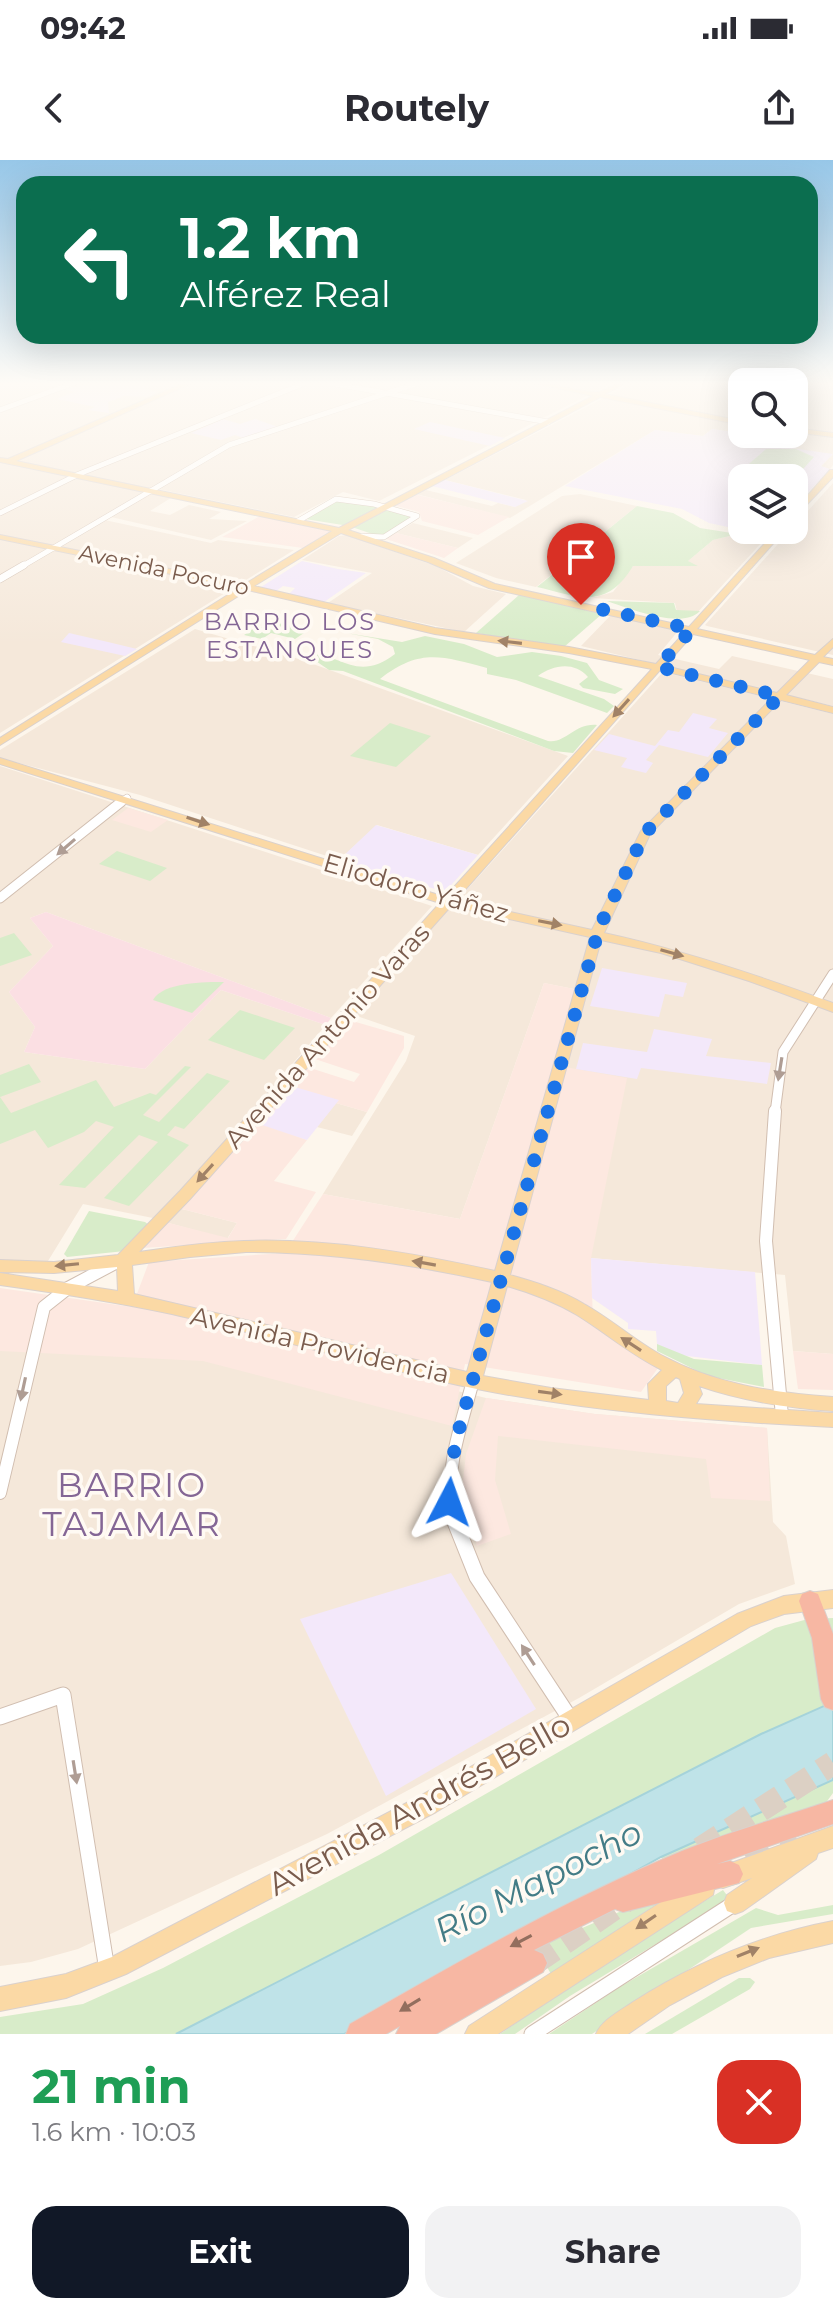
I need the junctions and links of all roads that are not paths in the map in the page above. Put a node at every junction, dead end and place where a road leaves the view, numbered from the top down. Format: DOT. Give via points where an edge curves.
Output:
graph roads {
  1 [pos="58,470"];
  2 [pos="87,470"];
  3 [pos="187,470"];
  4 [pos="449,470"];
  5 [pos="833,472"];
  6 [pos="78,474"];
  7 [pos="154,490"];
  8 [pos="808,500"];
  9 [pos="380,506"];
  10 [pos="0,513"];
  11 [pos="299,520"];
  12 [pos="339,529"];
  13 [pos="360,536"];
  14 [pos="0,537"];
  15 [pos="378,538"];
  16 [pos="768,544"];
  17 [pos="54,548"];
  18 [pos="476,577"];
  19 [pos="0,579"];
  20 [pos="246,587"];
  21 [pos="696,625"];
  22 [pos="833,642"];
  23 [pos="819,656"];
  24 [pos="833,660"];
  25 [pos="658,667"];
  26 [pos="780,696"];
  27 [pos="833,710"];
  28 [pos="0,742"];
  29 [pos="0,761"];
  30 [pos="127,798"];
  31 [pos="0,898"];
  32 [pos="448,902"];
  33 [pos="597,933"];
  34 [pos="833,974"];
  35 [pos="814,1000"];
  36 [pos="833,1008"];
  37 [pos="124,1258"];
  38 [pos="0,1266"];
  39 [pos="501,1278"];
  40 [pos="0,1279"];
  41 [pos="68,1288"];
  42 [pos="126,1300"];
  43 [pos="681,1372"];
  44 [pos="473,1381"];
  45 [pos="833,1404"];
  46 [pos="658,1405"];
  47 [pos="684,1408"];
  48 [pos="781,1409"];
  49 [pos="833,1420"];
  50 [pos="0,1493"];
  51 [pos="821,1600"];
  52 [pos="832,1689"];
  53 [pos="0,1717"];
  54 [pos="571,1720"];
  55 [pos="833,1812"];
  56 [pos="825,1840"];
  57 [pos="730,1874"];
  58 [pos="735,1903"];
  59 [pos="583,1910"];
  60 [pos="833,1932"];
  61 [pos="534,1963"];
  62 [pos="107,1971"];
  63 [pos="0,1999"];
  64 [pos="360,2034"];
  65 [pos="410,2034"];
  66 [pos="477,2034"];
  67 [pos="532,2034"];
  68 [pos="608,2034"];
  1 -- 6 [label="main road"];
  2 -- 6 [label="street"];
  3 -- 7 [label="street"];
  4 -- 9 [label="main road"];
  5 -- 8 [label="main road"];
  6 -- 7 [label="main road"];
  6 -- 10 [label="street"];
  7 -- 11 [label="main road"];
  7 -- 17 [label="street"];
  9 -- 11 [label="street" via="336,499"];
  9 -- 12 [label="main road"];
  9 -- 15 [label="street" via="417,516"];
  11 -- 12 [label="main road"];
  12 -- 13 [label="main road"];
  12 -- 15 [label="main road"];
  12 -- 20 [label="main road"];
  13 -- 15 [label="street"];
  13 -- 18 [label="main road"];
  14 -- 17 [label="main road, Avenida Pocuro"];
  15 -- 18 [label="main road"];
  16 -- 21 [label="main road, Avenida Antonio Varas"];
  17 -- 19 [label="street"];
  17 -- 20 [label="main road, Avenida Pocuro"];
  18 -- 21 [label="main road"];
  18 -- 21 [label="main road"];
  25 -- 20 [label="main road, Avenida Pocuro, one-way" via="442,632"];
  20 -- 28 [label="main road"];
  21 -- 23 [label="main road"];
  21 -- 25 [label="main road, Avenida Antonio Varas"];
  22 -- 23 [label="main road"];
  23 -- 24 [label="main road"];
  23 -- 26 [label="main road"];
  25 -- 26 [label="main road, Avenida Pocuro"];
  25 -- 32 [label="main road, Avenida Antonio Varas, one-way"];
  26 -- 27 [label="main road, Avenida Pocuro"];
  26 -- 33 [label="main road" via="645,833"];
  29 -- 30 [label="main road, Eliodoro Yáñez"];
  30 -- 31 [label="street, one-way"];
  30 -- 32 [label="main road, Eliodoro Yáñez, one-way"];
  32 -- 33 [label="main road, Eliodoro Yáñez, one-way"];
  32 -- 37 [label="main road, Avenida Antonio Varas, one-way"];
  33 -- 35 [label="main road, Eliodoro Yáñez, one-way" via="724,968"];
  33 -- 39 [label="main road"];
  34 -- 35 [label="street"];
  35 -- 36 [label="main road, Eliodoro Yáñez"];
  35 -- 48 [label="street, one-way" via="781,1058 768,1176 766,1241"];
  37 -- 38 [label="main road, one-way" via="33,1268"];
  39 -- 37 [label="main road, one-way" via="393,1258 284,1246"];
  37 -- 41 [label="street"];
  37 -- 42 [label="main road"];
  43 -- 39 [label="main road, one-way" via="573,1305"];
  39 -- 44 [label="main road"];
  40 -- 41 [label="main road, Avenida Providencia"];
  41 -- 42 [label="main road, Avenida Providencia"];
  41 -- 50 [label="street, one-way" via="48,1301 41,1313"];
  42 -- 44 [label="main road, Avenida Providencia"];
  43 -- 46 [label="main road" via="657,1384"];
  43 -- 47 [label="main road" via="693,1394"];
  43 -- 48 [label="main road"];
  44 -- 46 [label="main road, Avenida Providencia, one-way"];
  54 -- 44 [label="street, one-way" via="465,1555 451,1518 450,1468"];
  45 -- 48 [label="main road, Avenida Providencia"];
  46 -- 47 [label="main road, Avenida Providencia"];
  47 -- 48 [label="main road, Avenida Providencia"];
  48 -- 49 [label="main road, Avenida Providencia"];
  51 -- 52 [label="highway"];
  51 -- 54 [label="main road, Avenida Andrés Bello" via="784,1605 744,1620"];
  53 -- 62 [label="street, one-way" via="63,1695"];
  54 -- 62 [label="main road, Avenida Andrés Bello" via="393,1823"];
  55 -- 59 [label="highway" via="687,1862"];
  56 -- 57 [label="main road"];
  56 -- 58 [label="main road"];
  57 -- 58 [label="main road"];
  57 -- 59 [label="highway"];
  57 -- 66 [label="main road, one-way" via="661,1912"];
  58 -- 67 [label="street"];
  59 -- 64 [label="highway, one-way"];
  68 -- 60 [label="main road, one-way" via="732,1958 784,1940"];
  61 -- 65 [label="highway"];
  62 -- 63 [label="main road, Avenida Andrés Bello" via="56,1989"];
}
